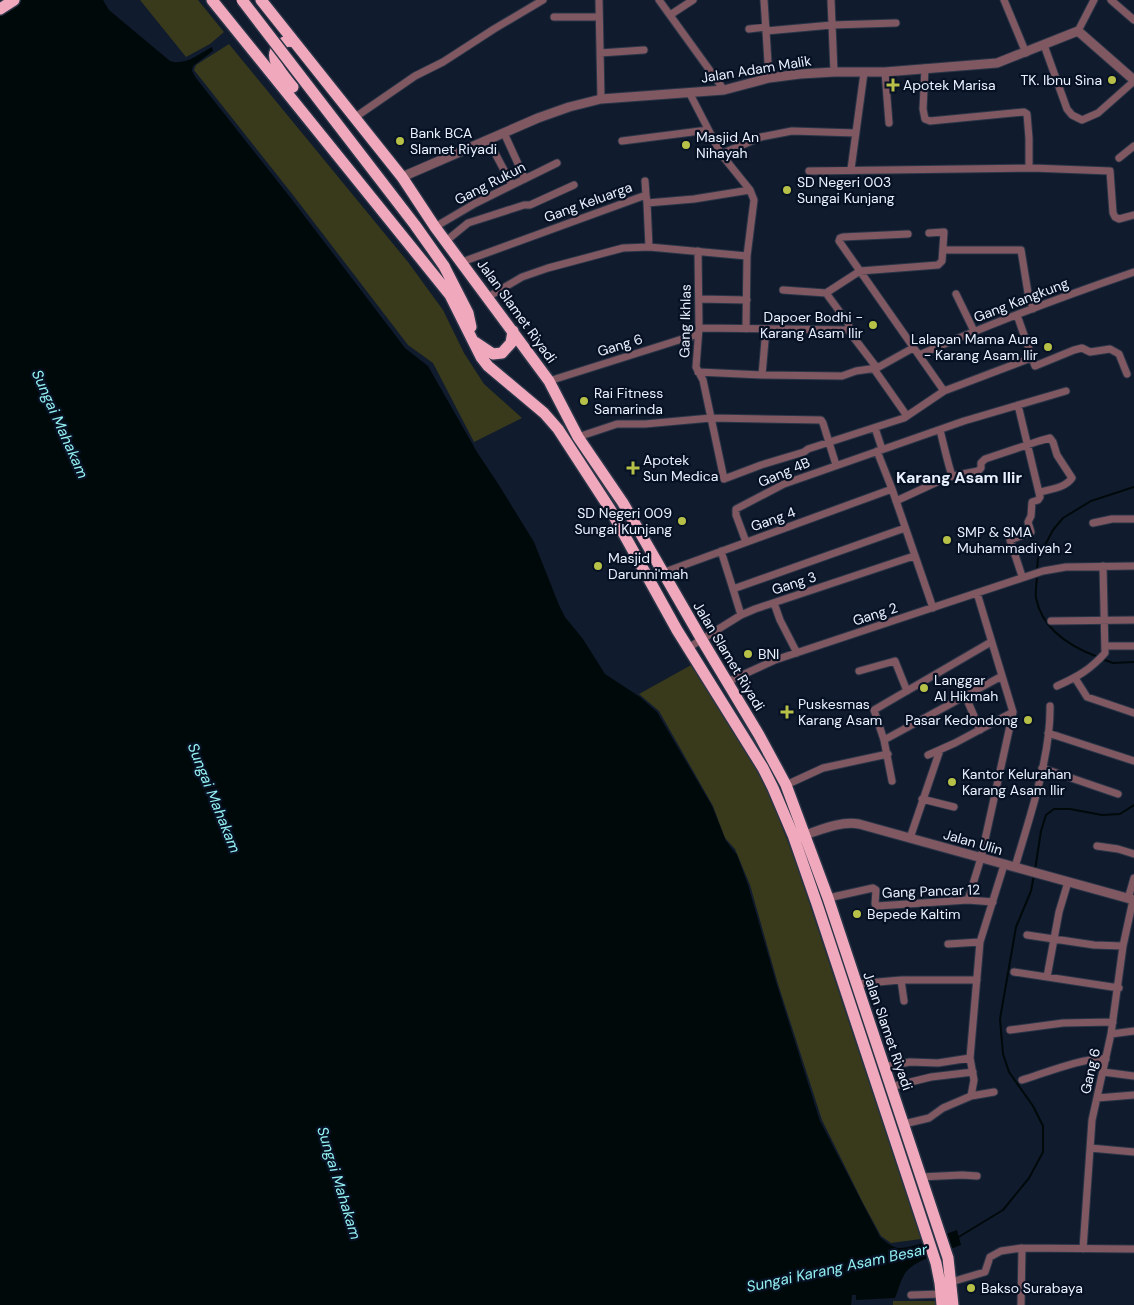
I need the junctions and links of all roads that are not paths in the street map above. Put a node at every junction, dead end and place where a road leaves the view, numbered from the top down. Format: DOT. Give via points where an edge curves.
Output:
graph roads {
  1 [pos="14,0"];
  2 [pos="212,0"];
  3 [pos="242,0"];
  4 [pos="261,0"];
  5 [pos="543,0"];
  6 [pos="599,0"];
  7 [pos="659,0"];
  8 [pos="693,0"];
  9 [pos="764,0"];
  10 [pos="831,0"];
  11 [pos="1004,0"];
  12 [pos="1094,0"];
  13 [pos="1111,0"];
  14 [pos="0,9"];
  15 [pos="670,16"];
  16 [pos="554,17"];
  17 [pos="600,17"];
  18 [pos="1134,20"];
  19 [pos="896,23"];
  20 [pos="832,25"];
  21 [pos="749,29"];
  22 [pos="766,29"];
  23 [pos="1078,31"];
  24 [pos="293,42"];
  25 [pos="1044,45"];
  26 [pos="644,50"];
  27 [pos="600,53"];
  28 [pos="1026,53"];
  29 [pos="925,68"];
  30 [pos="834,72"];
  31 [pos="885,72"];
  32 [pos="864,73"];
  33 [pos="770,78"];
  34 [pos="1134,81"];
  35 [pos="724,90"];
  36 [pos="690,94"];
  37 [pos="601,99"];
  38 [pos="354,118"];
  39 [pos="889,123"];
  40 [pos="708,130"];
  41 [pos="856,132"];
  42 [pos="504,133"];
  43 [pos="488,140"];
  44 [pos="622,141"];
  45 [pos="1134,146"];
  46 [pos="337,154"];
  47 [pos="721,154"];
  48 [pos="1119,158"];
  49 [pos="556,164"];
  50 [pos="1029,168"];
  51 [pos="851,170"];
  52 [pos="809,171"];
  53 [pos="402,177"];
  54 [pos="525,179"];
  55 [pos="645,181"];
  56 [pos="512,185"];
  57 [pos="574,185"];
  58 [pos="750,190"];
  59 [pos="646,195"];
  60 [pos="647,203"];
  61 [pos="1134,215"];
  62 [pos="435,227"];
  63 [pos="929,233"];
  64 [pos="908,234"];
  65 [pos="446,241"];
  66 [pos="649,247"];
  67 [pos="943,250"];
  68 [pos="698,251"];
  69 [pos="747,256"];
  70 [pos="462,262"];
  71 [pos="860,271"];
  72 [pos="1134,272"];
  73 [pos="783,290"];
  74 [pos="826,292"];
  75 [pos="956,294"];
  76 [pos="488,297"];
  77 [pos="699,299"];
  78 [pos="747,300"];
  79 [pos="1033,308"];
  80 [pos="1017,315"];
  81 [pos="746,329"];
  82 [pos="766,329"];
  83 [pos="513,330"];
  84 [pos="849,330"];
  85 [pos="699,331"];
  86 [pos="974,331"];
  87 [pos="472,339"];
  88 [pos="913,348"];
  89 [pos="919,355"];
  90 [pos="1032,358"];
  91 [pos="876,368"];
  92 [pos="698,372"];
  93 [pos="1127,374"];
  94 [pos="762,375"];
  95 [pos="549,381"];
  96 [pos="944,391"];
  97 [pos="1066,391"];
  98 [pos="1018,405"];
  99 [pos="906,416"];
  100 [pos="711,418"];
  101 [pos="874,428"];
  102 [pos="940,430"];
  103 [pos="578,437"];
  104 [pos="829,442"];
  105 [pos="1028,445"];
  106 [pos="879,450"];
  107 [pos="836,465"];
  108 [pos="952,476"];
  109 [pos="892,490"];
  110 [pos="1040,492"];
  111 [pos="896,501"];
  112 [pos="1134,519"];
  113 [pos="1093,523"];
  114 [pos="905,528"];
  115 [pos="746,542"];
  116 [pos="721,551"];
  117 [pos="914,556"];
  118 [pos="1103,566"];
  119 [pos="1134,566"];
  120 [pos="662,573"];
  121 [pos="1022,576"];
  122 [pos="733,589"];
  123 [pos="977,593"];
  124 [pos="774,603"];
  125 [pos="933,608"];
  126 [pos="741,615"];
  127 [pos="1104,620"];
  128 [pos="1134,620"];
  129 [pos="1051,621"];
  130 [pos="692,624"];
  131 [pos="677,630"];
  132 [pos="702,640"];
  133 [pos="991,642"];
  134 [pos="1134,646"];
  135 [pos="688,648"];
  136 [pos="1105,650"];
  137 [pos="797,653"];
  138 [pos="859,671"];
  139 [pos="1002,676"];
  140 [pos="1075,678"];
  141 [pos="727,682"];
  142 [pos="1057,686"];
  143 [pos="907,691"];
  144 [pos="965,695"];
  145 [pos="1050,706"];
  146 [pos="1013,712"];
  147 [pos="1134,713"];
  148 [pos="980,730"];
  149 [pos="1048,733"];
  150 [pos="884,740"];
  151 [pos="940,750"];
  152 [pos="888,754"];
  153 [pos="928,755"];
  154 [pos="1134,760"];
  155 [pos="1042,768"];
  156 [pos="892,781"];
  157 [pos="786,785"];
  158 [pos="1118,794"];
  159 [pos="922,800"];
  160 [pos="954,807"];
  161 [pos="805,835"];
  162 [pos="910,838"];
  163 [pos="1097,846"];
  164 [pos="1134,854"];
  165 [pos="981,858"];
  166 [pos="1004,865"];
  167 [pos="1015,867"];
  168 [pos="1134,878"];
  169 [pos="1068,882"];
  170 [pos="828,898"];
  171 [pos="1132,899"];
  172 [pos="968,900"];
  173 [pos="993,902"];
  174 [pos="836,924"];
  175 [pos="825,929"];
  176 [pos="1027,935"];
  177 [pos="1053,938"];
  178 [pos="980,942"];
  179 [pos="948,944"];
  180 [pos="1124,946"];
  181 [pos="1014,972"];
  182 [pos="1046,977"];
  183 [pos="902,980"];
  184 [pos="977,980"];
  185 [pos="856,984"];
  186 [pos="1119,988"];
  187 [pos="904,1002"];
  188 [pos="1113,1022"];
  189 [pos="1010,1030"];
  190 [pos="1134,1031"];
  191 [pos="1111,1034"];
  192 [pos="970,1058"];
  193 [pos="1106,1059"];
  194 [pos="883,1067"];
  195 [pos="973,1072"];
  196 [pos="1103,1072"];
  197 [pos="1134,1076"];
  198 [pos="1022,1080"];
  199 [pos="890,1087"];
  200 [pos="994,1092"];
  201 [pos="1134,1095"];
  202 [pos="971,1096"];
  203 [pos="1097,1098"];
  204 [pos="904,1124"];
  205 [pos="1090,1148"];
  206 [pos="1134,1152"];
  207 [pos="977,1176"];
  208 [pos="920,1177"];
  209 [pos="1022,1248"];
  210 [pos="1134,1248"];
  211 [pos="1083,1249"];
  212 [pos="951,1282"];
  213 [pos="911,1295"];
  214 [pos="942,1299"];
  215 [pos="953,1305"];
  216 [pos="1021,1305"];
  1 -- 14 [label="highway"];
  2 -- 46 [label="highway, Jalan Slamet Riyadi"];
  3 -- 87 [label="highway, Jalan Slamet Riyadi, bridge" via="444,266 468,313"];
  4 -- 24 [label="highway, Jalan Slamet Riyadi"];
  5 -- 38 [label="street" via="415,76"];
  6 -- 17 [label="street"];
  7 -- 15 [label="street"];
  8 -- 15 [label="street"];
  9 -- 22 [label="street"];
  10 -- 20 [label="street"];
  11 -- 28 [label="street"];
  12 -- 23 [label="street"];
  13 -- 18 [label="street"];
  15 -- 35 [label="street"];
  16 -- 17 [label="street"];
  17 -- 27 [label="street"];
  19 -- 20 [label="street"];
  20 -- 22 [label="street"];
  20 -- 30 [label="street"];
  21 -- 22 [label="street"];
  22 -- 33 [label="street"];
  23 -- 25 [label="street, Jalan Adam Malik"];
  23 -- 34 [label="street"];
  24 -- 38 [label="highway, Jalan Slamet Riyadi"];
  24 -- 46 [label="highway" via="277,47 274,52 276,63 330,136"];
  25 -- 28 [label="street, Jalan Adam Malik"];
  25 -- 34 [label="street" via="1067,109 1082,120 1098,113"];
  26 -- 27 [label="street"];
  27 -- 37 [label="street"];
  28 -- 29 [label="street, Jalan Adam Malik" via="997,63"];
  29 -- 31 [label="street, Jalan Adam Malik"];
  29 -- 50 [label="street" via="925,119 1027,114"];
  30 -- 32 [label="street, Jalan Adam Malik"];
  30 -- 33 [label="street, Jalan Adam Malik"];
  31 -- 32 [label="street, Jalan Adam Malik"];
  31 -- 39 [label="street"];
  32 -- 41 [label="street"];
  33 -- 35 [label="street, Jalan Adam Malik"];
  35 -- 36 [label="street, Jalan Adam Malik"];
  36 -- 37 [label="street, Jalan Adam Malik"];
  36 -- 40 [label="street"];
  37 -- 42 [label="street, Jalan Adam Malik" via="569,107"];
  38 -- 53 [label="highway, Jalan Slamet Riyadi"];
  40 -- 44 [label="street"];
  40 -- 47 [label="street"];
  41 -- 47 [label="street" via="777,133"];
  41 -- 51 [label="street"];
  42 -- 43 [label="street, Jalan Adam Malik"];
  42 -- 54 [label="street"];
  43 -- 53 [label="street, Jalan Adam Malik"];
  43 -- 56 [label="street"];
  45 -- 48 [label="street"];
  46 -- 87 [label="highway, Jalan Slamet Riyadi" via="450,295"];
  47 -- 58 [label="street"];
  49 -- 54 [label="street, Gang Rukun"];
  50 -- 51 [label="street"];
  50 -- 61 [label="street" via="1110,171 1115,217"];
  51 -- 52 [label="street"];
  53 -- 62 [label="highway, Jalan Slamet Riyadi"];
  54 -- 56 [label="street, Gang Rukun"];
  55 -- 59 [label="street"];
  56 -- 62 [label="street, Gang Rukun"];
  57 -- 65 [label="street" via="530,205 468,224"];
  58 -- 60 [label="street, Gang Keluarga"];
  58 -- 69 [label="street" via="754,200"];
  59 -- 60 [label="street, Gang Keluarga"];
  59 -- 70 [label="street, Gang Keluarga"];
  60 -- 66 [label="street"];
  62 -- 65 [label="highway, Jalan Slamet Riyadi"];
  63 -- 67 [label="street" via="944,232"];
  64 -- 71 [label="street" via="840,238"];
  65 -- 70 [label="highway, Jalan Slamet Riyadi"];
  66 -- 68 [label="street"];
  66 -- 76 [label="street" via="623,248 548,268"];
  67 -- 71 [label="street" via="942,261 938,265"];
  67 -- 79 [label="street" via="1021,250"];
  68 -- 69 [label="street"];
  68 -- 77 [label="street, Gang Ikhlas"];
  69 -- 78 [label="street"];
  70 -- 76 [label="highway, Jalan Slamet Riyadi"];
  71 -- 74 [label="street"];
  71 -- 88 [label="street"];
  72 -- 79 [label="street, Gang Kangkung"];
  73 -- 74 [label="street"];
  74 -- 84 [label="street" via="848,323"];
  75 -- 86 [label="street"];
  76 -- 83 [label="highway, Jalan Slamet Riyadi"];
  77 -- 78 [label="street"];
  77 -- 85 [label="street, Gang Ikhlas"];
  78 -- 81 [label="street"];
  79 -- 80 [label="street, Gang Kangkung"];
  80 -- 86 [label="street, Gang Kangkung"];
  80 -- 90 [label="street"];
  81 -- 82 [label="street, Gang 6"];
  81 -- 85 [label="street, Gang 6"];
  82 -- 84 [label="street, Gang 6"];
  82 -- 94 [label="street"];
  83 -- 87 [label="highway" via="507,350 497,354"];
  83 -- 95 [label="highway, Jalan Slamet Riyadi"];
  84 -- 91 [label="street"];
  85 -- 92 [label="street, Gang Ikhlas"];
  85 -- 95 [label="street, Gang 6"];
  86 -- 89 [label="street, Gang Kangkung"];
  87 -- 131 [label="highway, Jalan Slamet Riyadi" via="488,366 544,413 558,429 610,509"];
  88 -- 89 [label="street"];
  88 -- 91 [label="street"];
  89 -- 96 [label="street"];
  90 -- 93 [label="street" via="1035,366 1082,348 1090,352 1110,349 1119,354"];
  90 -- 96 [label="street"];
  91 -- 94 [label="street" via="856,370 842,376"];
  91 -- 99 [label="street"];
  92 -- 94 [label="street"];
  92 -- 100 [label="street, Gang Ikhlas" via="703,380"];
  95 -- 103 [label="highway, Jalan Slamet Riyadi"];
  96 -- 99 [label="street"];
  97 -- 98 [label="street, Gang 4B"];
  98 -- 102 [label="street, Gang 4B"];
  98 -- 105 [label="street"];
  99 -- 101 [label="street"];
  100 -- 103 [label="street" via="617,424"];
  100 -- 104 [label="street" via="821,420"];
  100 -- 104 [label="street, Gang Ikhlas" via="724,480"];
  101 -- 104 [label="street"];
  101 -- 106 [label="street"];
  102 -- 106 [label="street, Gang 4B"];
  102 -- 108 [label="street"];
  103 -- 120 [label="highway, Jalan Slamet Riyadi" via="623,503"];
  104 -- 107 [label="street"];
  105 -- 108 [label="street" via="985,459 978,471"];
  105 -- 110 [label="street"];
  105 -- 110 [label="street" via="1047,438 1052,440 1057,455 1072,476 1072,480 1058,488"];
  106 -- 107 [label="street, Gang 4B"];
  106 -- 109 [label="street"];
  107 -- 115 [label="street, Gang 4B" via="784,484 738,507 736,515"];
  108 -- 111 [label="street"];
  109 -- 111 [label="street"];
  109 -- 115 [label="street, Gang 4"];
  110 -- 121 [label="street" via="1040,499 1032,502 1028,522 1031,532 1010,540"];
  111 -- 114 [label="street"];
  112 -- 113 [label="street"];
  114 -- 117 [label="street"];
  114 -- 122 [label="street"];
  115 -- 116 [label="street, Gang 4"];
  116 -- 120 [label="street, Gang 4"];
  116 -- 122 [label="street"];
  117 -- 124 [label="street, Gang 3"];
  117 -- 125 [label="street"];
  118 -- 119 [label="street, Gang 2"];
  118 -- 121 [label="street, Gang 2" via="1066,567"];
  118 -- 127 [label="street"];
  120 -- 130 [label="highway, Jalan Slamet Riyadi"];
  121 -- 123 [label="street, Gang 2"];
  122 -- 126 [label="street"];
  123 -- 125 [label="street, Gang 2"];
  123 -- 133 [label="street"];
  124 -- 126 [label="street, Gang 3"];
  124 -- 137 [label="street"];
  125 -- 137 [label="street, Gang 2"];
  126 -- 132 [label="street, Gang 3"];
  127 -- 128 [label="street"];
  127 -- 129 [label="street"];
  127 -- 136 [label="street"];
  130 -- 131 [label="highway"];
  130 -- 132 [label="highway, Jalan Slamet Riyadi"];
  131 -- 135 [label="highway, Jalan Slamet Riyadi"];
  132 -- 135 [label="street, Gang 3"];
  132 -- 141 [label="highway, Jalan Slamet Riyadi"];
  133 -- 139 [label="street"];
  133 -- 143 [label="street"];
  134 -- 136 [label="street"];
  135 -- 175 [label="highway, Jalan Slamet Riyadi" via="773,788"];
  136 -- 140 [label="street" via="1094,666"];
  137 -- 141 [label="street, Gang 2"];
  138 -- 143 [label="street" via="895,661"];
  139 -- 144 [label="street"];
  139 -- 146 [label="street"];
  140 -- 142 [label="street"];
  140 -- 147 [label="street" via="1086,697"];
  141 -- 157 [label="highway, Jalan Slamet Riyadi"];
  143 -- 150 [label="street" via="874,710"];
  144 -- 148 [label="street"];
  144 -- 150 [label="street"];
  145 -- 149 [label="street"];
  146 -- 148 [label="street"];
  146 -- 165 [label="street"];
  148 -- 151 [label="street"];
  149 -- 154 [label="street"];
  149 -- 155 [label="street"];
  150 -- 152 [label="street"];
  151 -- 153 [label="street"];
  151 -- 159 [label="street"];
  152 -- 156 [label="street"];
  152 -- 157 [label="street" via="823,768"];
  155 -- 158 [label="street"];
  155 -- 167 [label="street"];
  157 -- 161 [label="highway, Jalan Slamet Riyadi"];
  159 -- 160 [label="street"];
  159 -- 162 [label="street"];
  161 -- 162 [label="street, Jalan Ulin" via="848,822"];
  161 -- 170 [label="highway, Jalan Slamet Riyadi"];
  162 -- 165 [label="street, Jalan Ulin"];
  163 -- 164 [label="street"];
  165 -- 166 [label="street, Jalan Ulin"];
  165 -- 172 [label="street"];
  166 -- 167 [label="street, Jalan Ulin"];
  166 -- 173 [label="street"];
  167 -- 169 [label="street, Jalan Ulin"];
  168 -- 171 [label="street, Gang 6"];
  169 -- 171 [label="street, Jalan Ulin"];
  169 -- 177 [label="street"];
  170 -- 172 [label="street, Gang Pancar 12" via="873,888 877,906"];
  170 -- 174 [label="highway, Jalan Slamet Riyadi"];
  171 -- 180 [label="street, Gang 6"];
  172 -- 173 [label="street, Gang Pancar 12"];
  173 -- 178 [label="street"];
  174 -- 175 [label="highway"];
  174 -- 185 [label="highway, Jalan Slamet Riyadi"];
  175 -- 214 [label="highway, Jalan Slamet Riyadi" via="936,1263"];
  176 -- 177 [label="street"];
  177 -- 180 [label="street"];
  177 -- 182 [label="street"];
  178 -- 179 [label="street"];
  178 -- 184 [label="street"];
  180 -- 186 [label="street, Gang 6"];
  181 -- 182 [label="street"];
  182 -- 186 [label="street"];
  183 -- 184 [label="street"];
  183 -- 185 [label="street"];
  183 -- 187 [label="street"];
  184 -- 192 [label="street"];
  185 -- 194 [label="highway, Jalan Slamet Riyadi"];
  186 -- 188 [label="street, Gang 6"];
  188 -- 189 [label="street" via="1063,1023"];
  188 -- 191 [label="street, Gang 6"];
  190 -- 191 [label="street"];
  191 -- 193 [label="street, Gang 6"];
  192 -- 194 [label="street"];
  192 -- 195 [label="street"];
  193 -- 196 [label="street, Gang 6"];
  193 -- 198 [label="street" via="1087,1061"];
  194 -- 199 [label="highway, Jalan Slamet Riyadi"];
  195 -- 199 [label="street" via="931,1077"];
  195 -- 202 [label="street"];
  196 -- 197 [label="street"];
  196 -- 203 [label="street, Gang 6"];
  199 -- 204 [label="highway, Jalan Slamet Riyadi"];
  200 -- 202 [label="street"];
  201 -- 203 [label="street"];
  202 -- 204 [label="street" via="929,1118"];
  203 -- 205 [label="street, Gang 6"];
  204 -- 208 [label="highway, Jalan Slamet Riyadi"];
  205 -- 206 [label="street"];
  205 -- 211 [label="street, Gang 6"];
  207 -- 208 [label="street"];
  208 -- 212 [label="highway, Jalan Slamet Riyadi" via="948,1258"];
  209 -- 211 [label="street"];
  209 -- 212 [label="street" via="995,1253 990,1257 985,1272"];
  209 -- 216 [label="street"];
  210 -- 211 [label="street"];
  212 -- 215 [label="highway, Jalan Slamet Riyadi"];
  213 -- 214 [label="street"];
}
